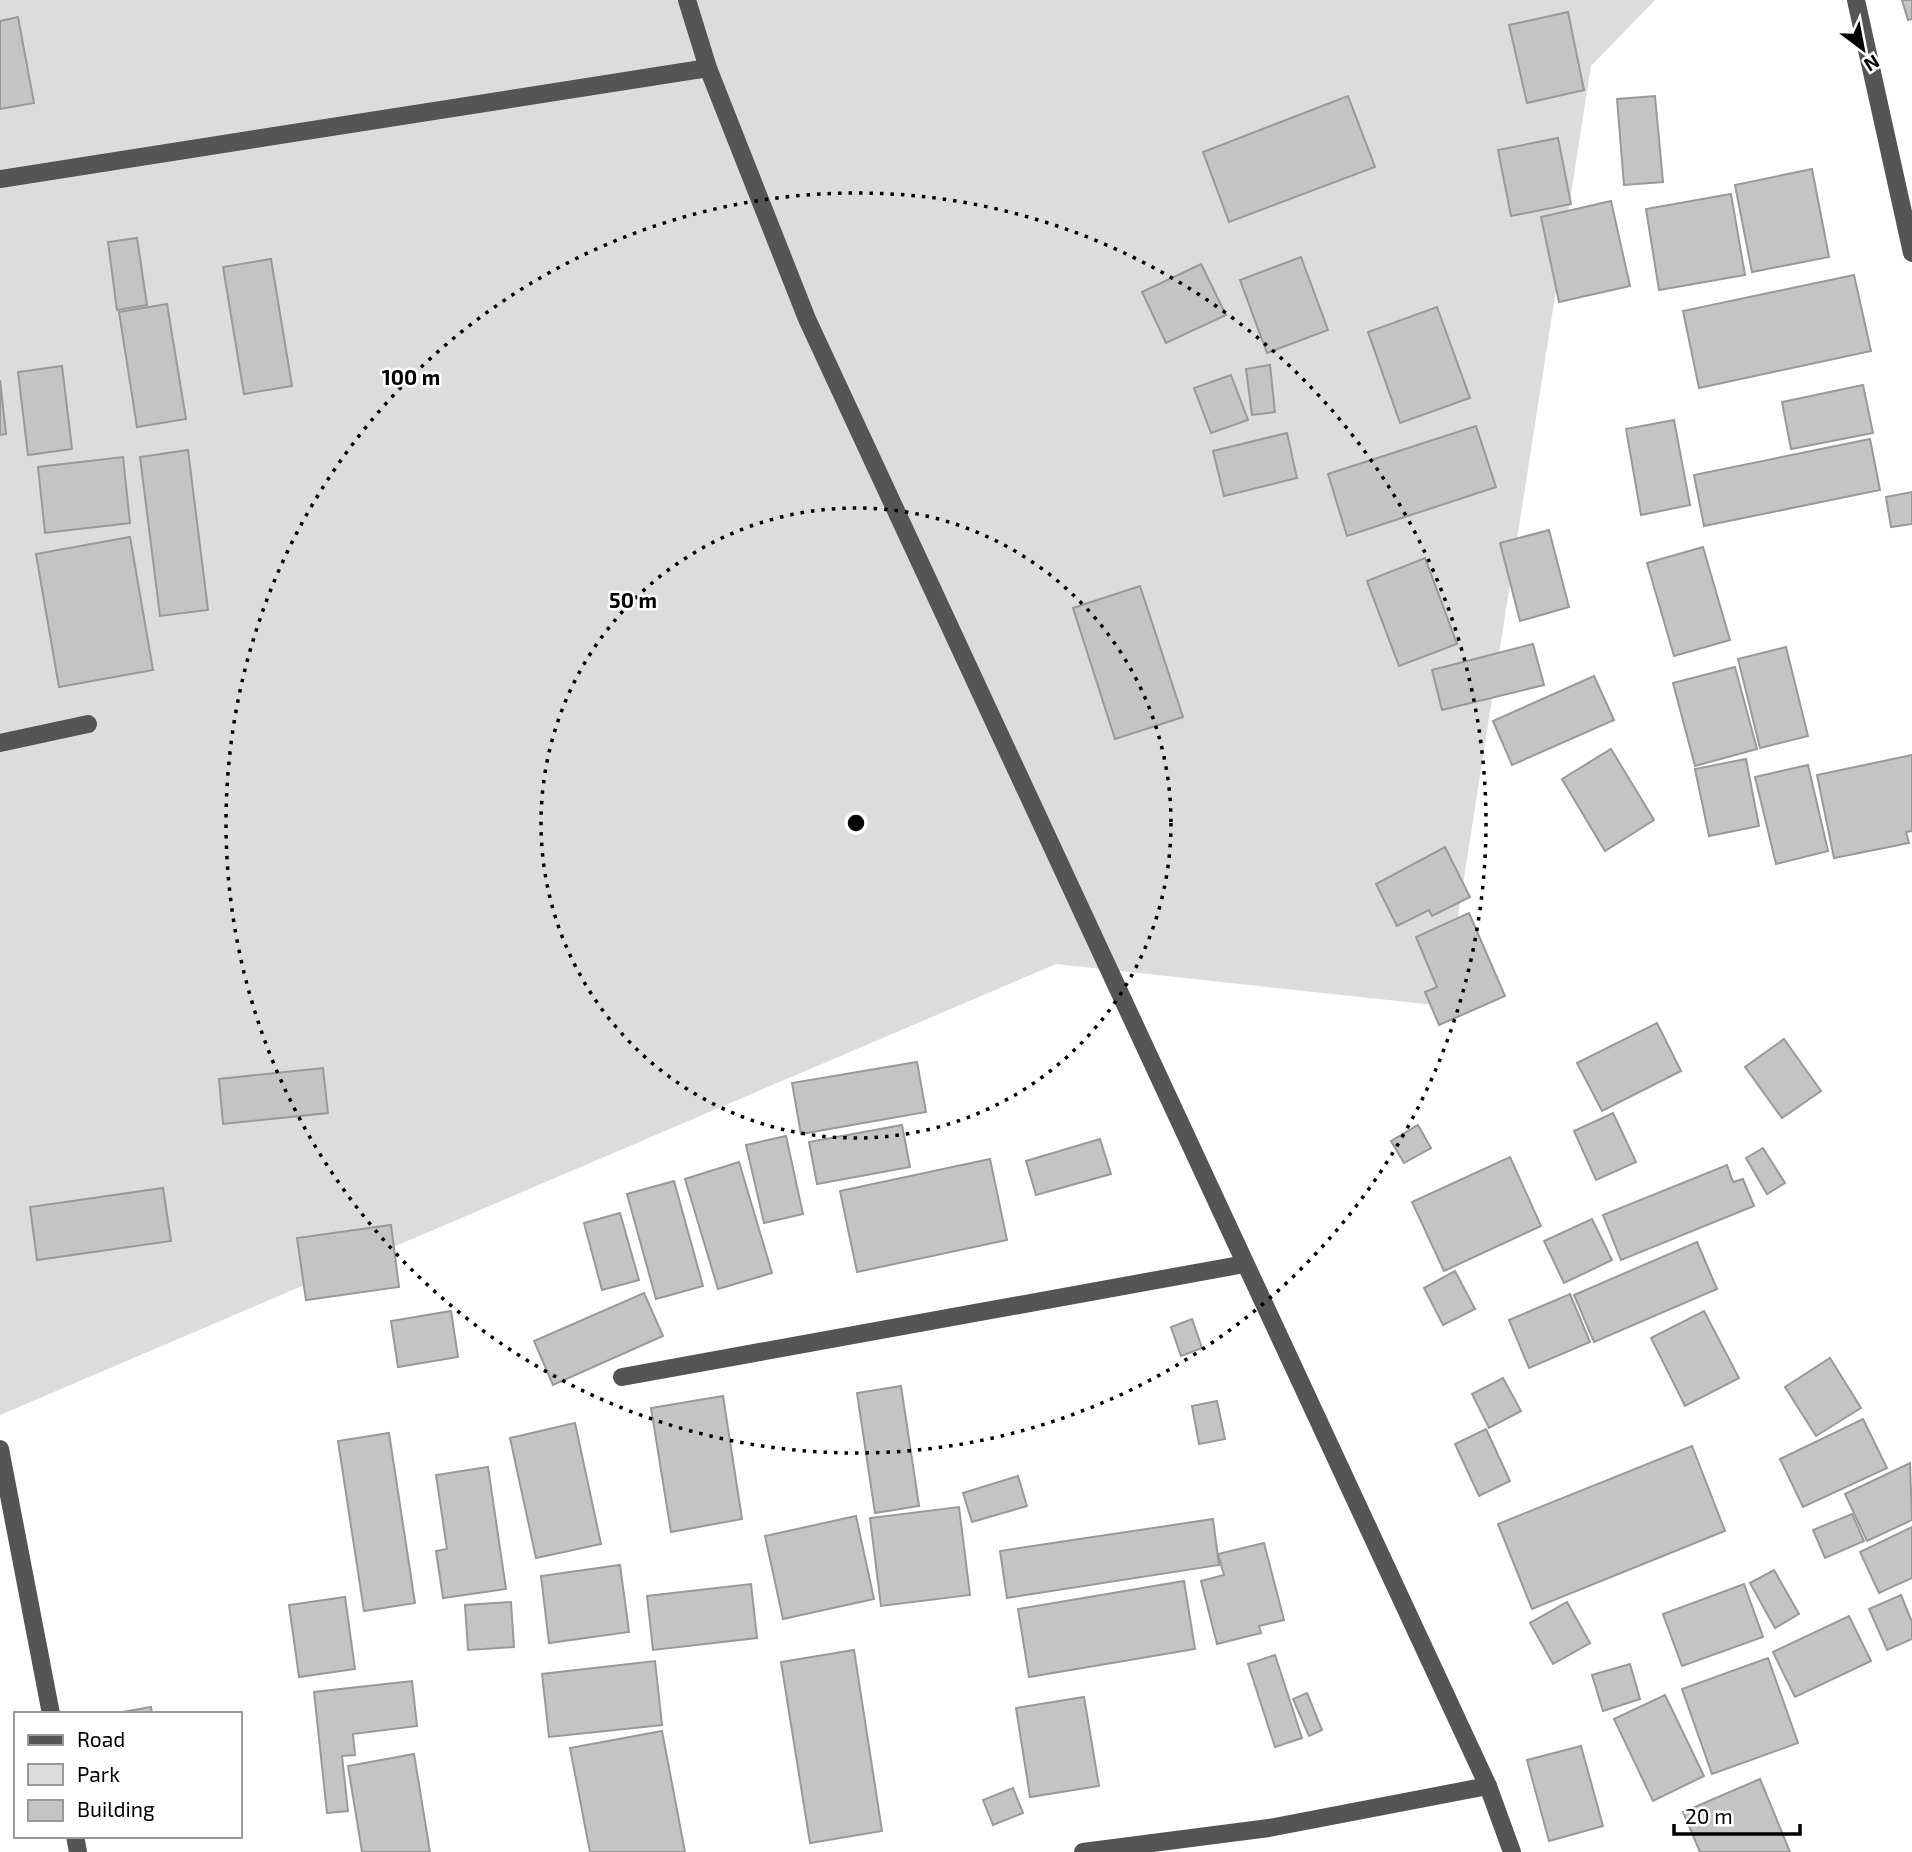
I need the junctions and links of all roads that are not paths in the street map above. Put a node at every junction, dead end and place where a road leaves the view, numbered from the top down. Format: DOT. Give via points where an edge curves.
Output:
graph roads {
  1 [pos="687,0"];
  2 [pos="1856,0"];
  3 [pos="708,68"];
  4 [pos="0,179"];
  5 [pos="1912,253"];
  6 [pos="88,724"];
  7 [pos="0,743"];
  8 [pos="1245,1264"];
  9 [pos="622,1377"];
  10 [pos="0,1449"];
  11 [pos="51,1712"];
  12 [pos="1488,1786"];
  13 [pos="1083,1852"];
  14 [pos="1512,1852"];
  1 -- 3 [label="street"];
  2 -- 5 [label="street"];
  3 -- 4 [label="street"];
  3 -- 8 [label="street" via="807,319"];
  6 -- 7 [label="street"];
  8 -- 9 [label="street"];
  8 -- 12 [label="street"];
  10 -- 11 [label="street"];
  12 -- 13 [label="street" via="1269,1828"];
  12 -- 14 [label="street"];
}
